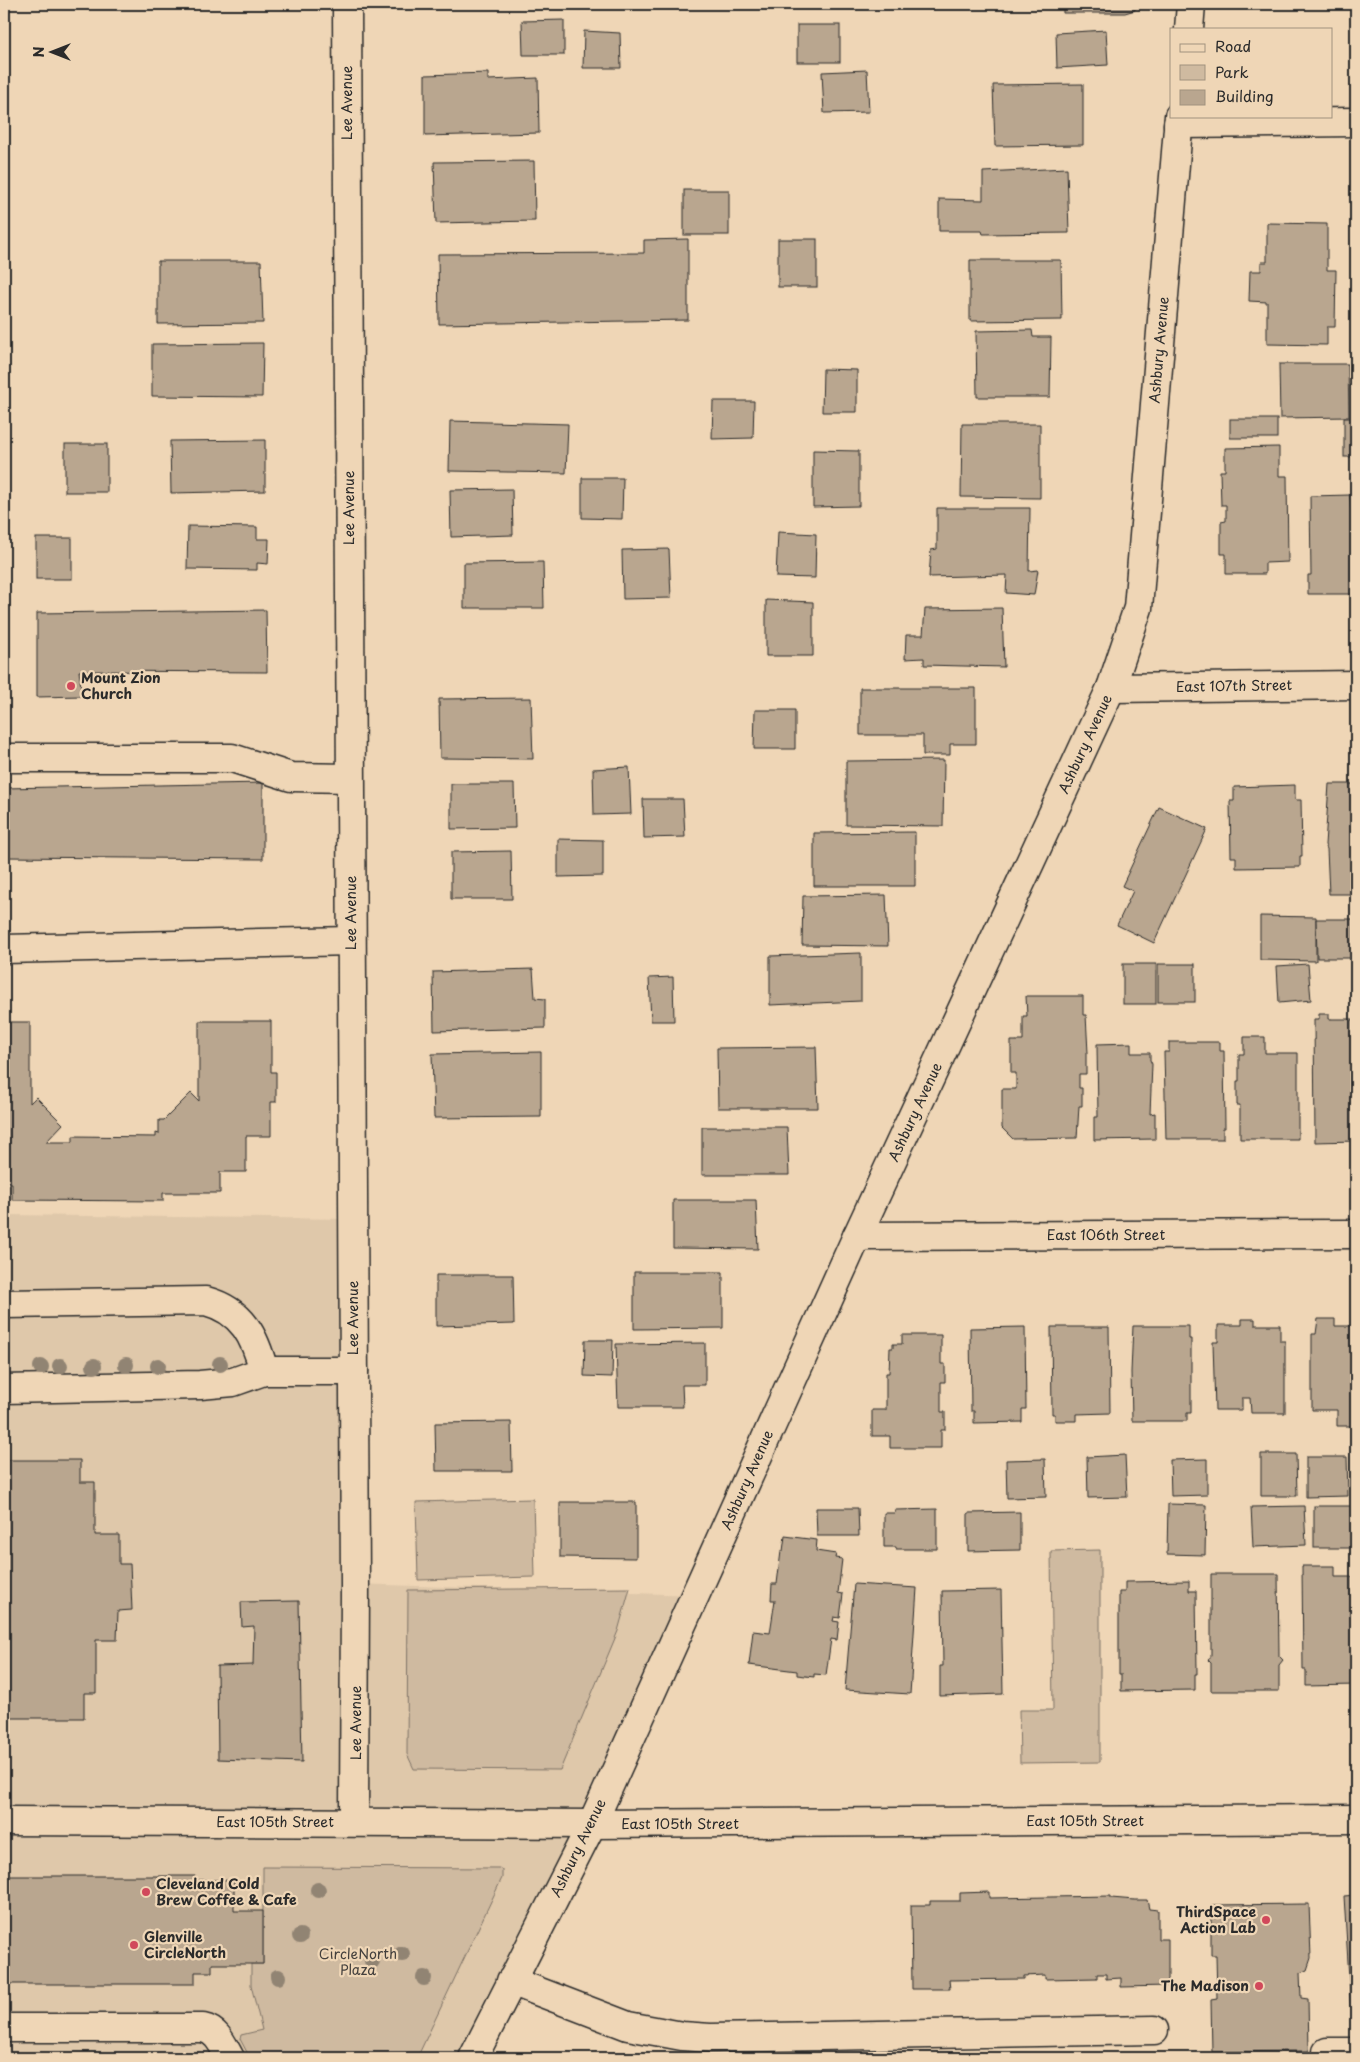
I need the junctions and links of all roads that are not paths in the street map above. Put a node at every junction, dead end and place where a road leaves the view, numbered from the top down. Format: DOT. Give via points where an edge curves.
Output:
graph roads {
  1 [pos="347,4"];
  2 [pos="1191,4"];
  3 [pos="1189,28"];
  4 [pos="1179,120"];
  5 [pos="1356,122"];
  6 [pos="1356,685"];
  7 [pos="1111,688"];
  8 [pos="4,758"];
  9 [pos="350,778"];
  10 [pos="351,941"];
  11 [pos="4,949"];
  12 [pos="1356,1234"];
  13 [pos="857,1236"];
  14 [pos="4,1304"];
  15 [pos="264,1371"];
  16 [pos="354,1371"];
  17 [pos="4,1389"];
  18 [pos="1356,1819"];
  19 [pos="4,1821"];
  20 [pos="354,1822"];
  21 [pos="592,1824"];
  22 [pos="512,1981"];
  23 [pos="4,2028"];
  24 [pos="1154,2030"];
  25 [pos="1327,2052"];
  26 [pos="1356,2052"];
  27 [pos="230,2058"];
  28 [pos="473,2058"];
  1 -- 9 [label="street, Lee Avenue"];
  2 -- 3 [label="street"];
  4 -- 5 [label="street"];
  4 -- 7 [label="street, Ashbury Avenue" via="1138,608"];
  6 -- 7 [label="street, East 107th Street"];
  7 -- 13 [label="street, Ashbury Avenue"];
  8 -- 9 [label="street" via="232,758 291,777"];
  9 -- 10 [label="street, Lee Avenue"];
  10 -- 11 [label="street"];
  10 -- 16 [label="street, Lee Avenue"];
  12 -- 13 [label="street, East 106th Street"];
  13 -- 21 [label="street, Ashbury Avenue"];
  14 -- 15 [label="street" via="206,1301 223,1307 246,1325 257,1346"];
  15 -- 16 [label="street"];
  15 -- 17 [label="street" via="233,1382 200,1385"];
  16 -- 20 [label="street, Lee Avenue"];
  18 -- 21 [label="street, East 105th Street"];
  19 -- 20 [label="street, East 105th Street"];
  20 -- 21 [label="street, East 105th Street"];
  21 -- 22 [label="street, Ashbury Avenue"];
  22 -- 24 [label="street" via="628,2026 682,2036"];
  22 -- 28 [label="street, Ashbury Avenue"];
  23 -- 27 [label="street" via="202,2028 218,2037"];
  25 -- 26 [label="street"];
}
